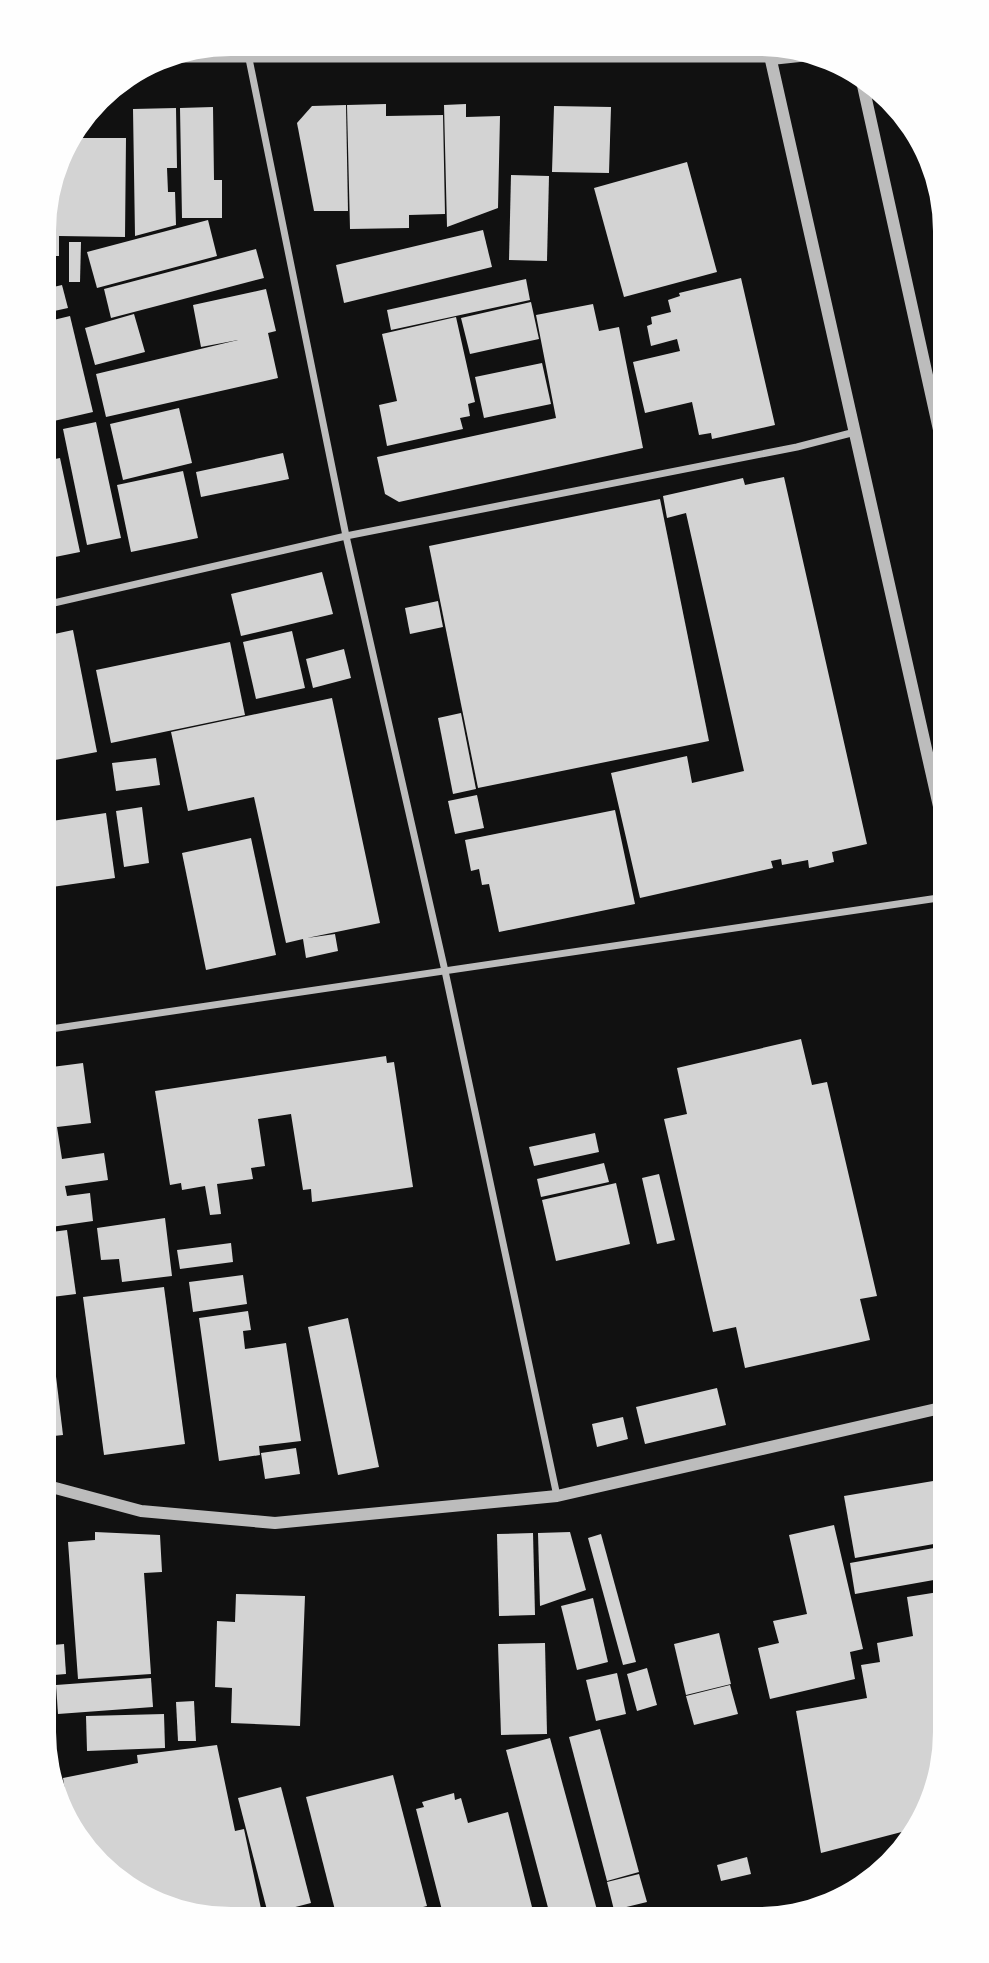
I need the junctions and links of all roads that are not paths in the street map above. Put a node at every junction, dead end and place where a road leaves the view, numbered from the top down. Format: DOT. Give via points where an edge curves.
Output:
graph roads {
  1 [pos="749,56"];
  2 [pos="771,56"];
  3 [pos="205,58"];
  4 [pos="249,58"];
  5 [pos="865,94"];
  6 [pos="933,403"];
  7 [pos="855,432"];
  8 [pos="346,536"];
  9 [pos="56,602"];
  10 [pos="933,780"];
  11 [pos="933,899"];
  12 [pos="445,971"];
  13 [pos="56,1028"];
  14 [pos="933,1410"];
  15 [pos="56,1488"];
  16 [pos="557,1496"];
  1 -- 4 [label="street" via="713,61"];
  2 -- 7 [label="street"];
  3 -- 4 [label="street"];
  4 -- 8 [label="street"];
  5 -- 6 [label="street"];
  7 -- 8 [label="street"];
  7 -- 10 [label="street"];
  8 -- 9 [label="street"];
  8 -- 12 [label="street"];
  11 -- 12 [label="street"];
  12 -- 13 [label="street"];
  12 -- 16 [label="street"];
  14 -- 16 [label="street"];
  15 -- 16 [label="street" via="141,1511 275,1523"];
}
